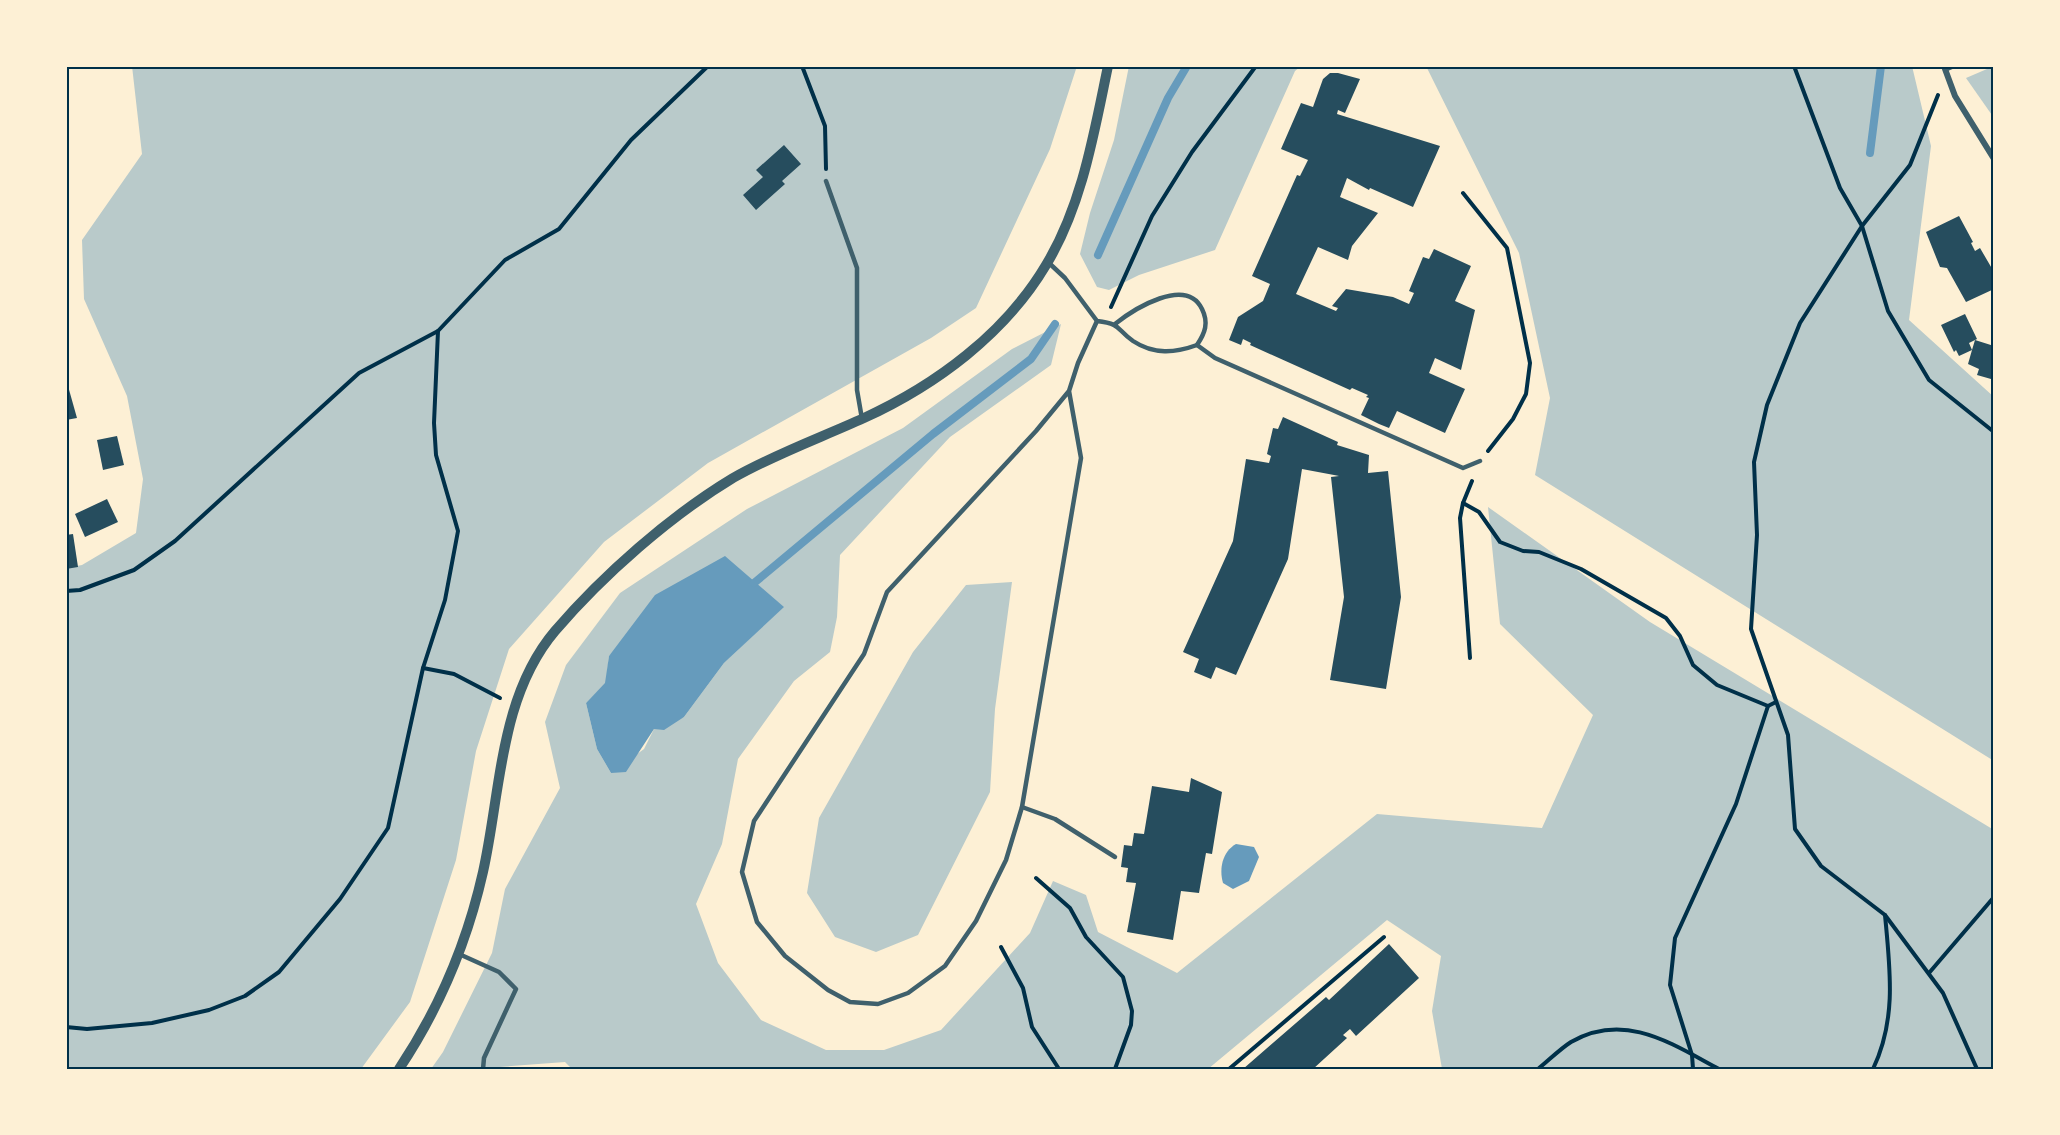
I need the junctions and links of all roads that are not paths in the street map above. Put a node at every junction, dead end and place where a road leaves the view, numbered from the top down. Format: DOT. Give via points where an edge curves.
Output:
graph roads {
  1 [pos="1108,66"];
  2 [pos="1947,67"];
  3 [pos="1994,159"];
  4 [pos="826,182"];
  5 [pos="1048,262"];
  6 [pos="1097,321"];
  7 [pos="1115,324"];
  8 [pos="1197,345"];
  9 [pos="1069,391"];
  10 [pos="862,419"];
  11 [pos="1480,461"];
  12 [pos="1022,807"];
  13 [pos="1116,857"];
  14 [pos="459,954"];
  15 [pos="399,1069"];
  16 [pos="483,1069"];
  1 -- 5 [label="street" via="1084,170"];
  2 -- 3 [label="street" via="1955,96"];
  4 -- 10 [label="lane" via="857,268 857,390"];
  5 -- 6 [label="lane"];
  5 -- 10 [label="street" via="1012,311 962,358 912,393"];
  6 -- 7 [label="lane"];
  6 -- 9 [label="lane"];
  7 -- 8 [label="lane" via="1132,340 1151,350 1164,352"];
  7 -- 8 [label="lane" via="1156,300 1177,295 1190,297 1200,304 1206,323"];
  8 -- 11 [label="lane" via="1215,358 1463,468"];
  9 -- 12 [label="lane" via="1081,458"];
  9 -- 12 [label="lane" via="887,592 864,654 754,821 742,872 757,922 785,956 850,1002 878,1004 908,993 945,966 976,921 1006,860"];
  10 -- 14 [label="street" via="732,479 656,535 552,634 529,671 515,705 482,876"];
  12 -- 13 [label="lane" via="1055,819"];
  14 -- 15 [label="street" via="432,1014"];
  14 -- 16 [label="lane" via="499,972 516,989 484,1058"];
}
